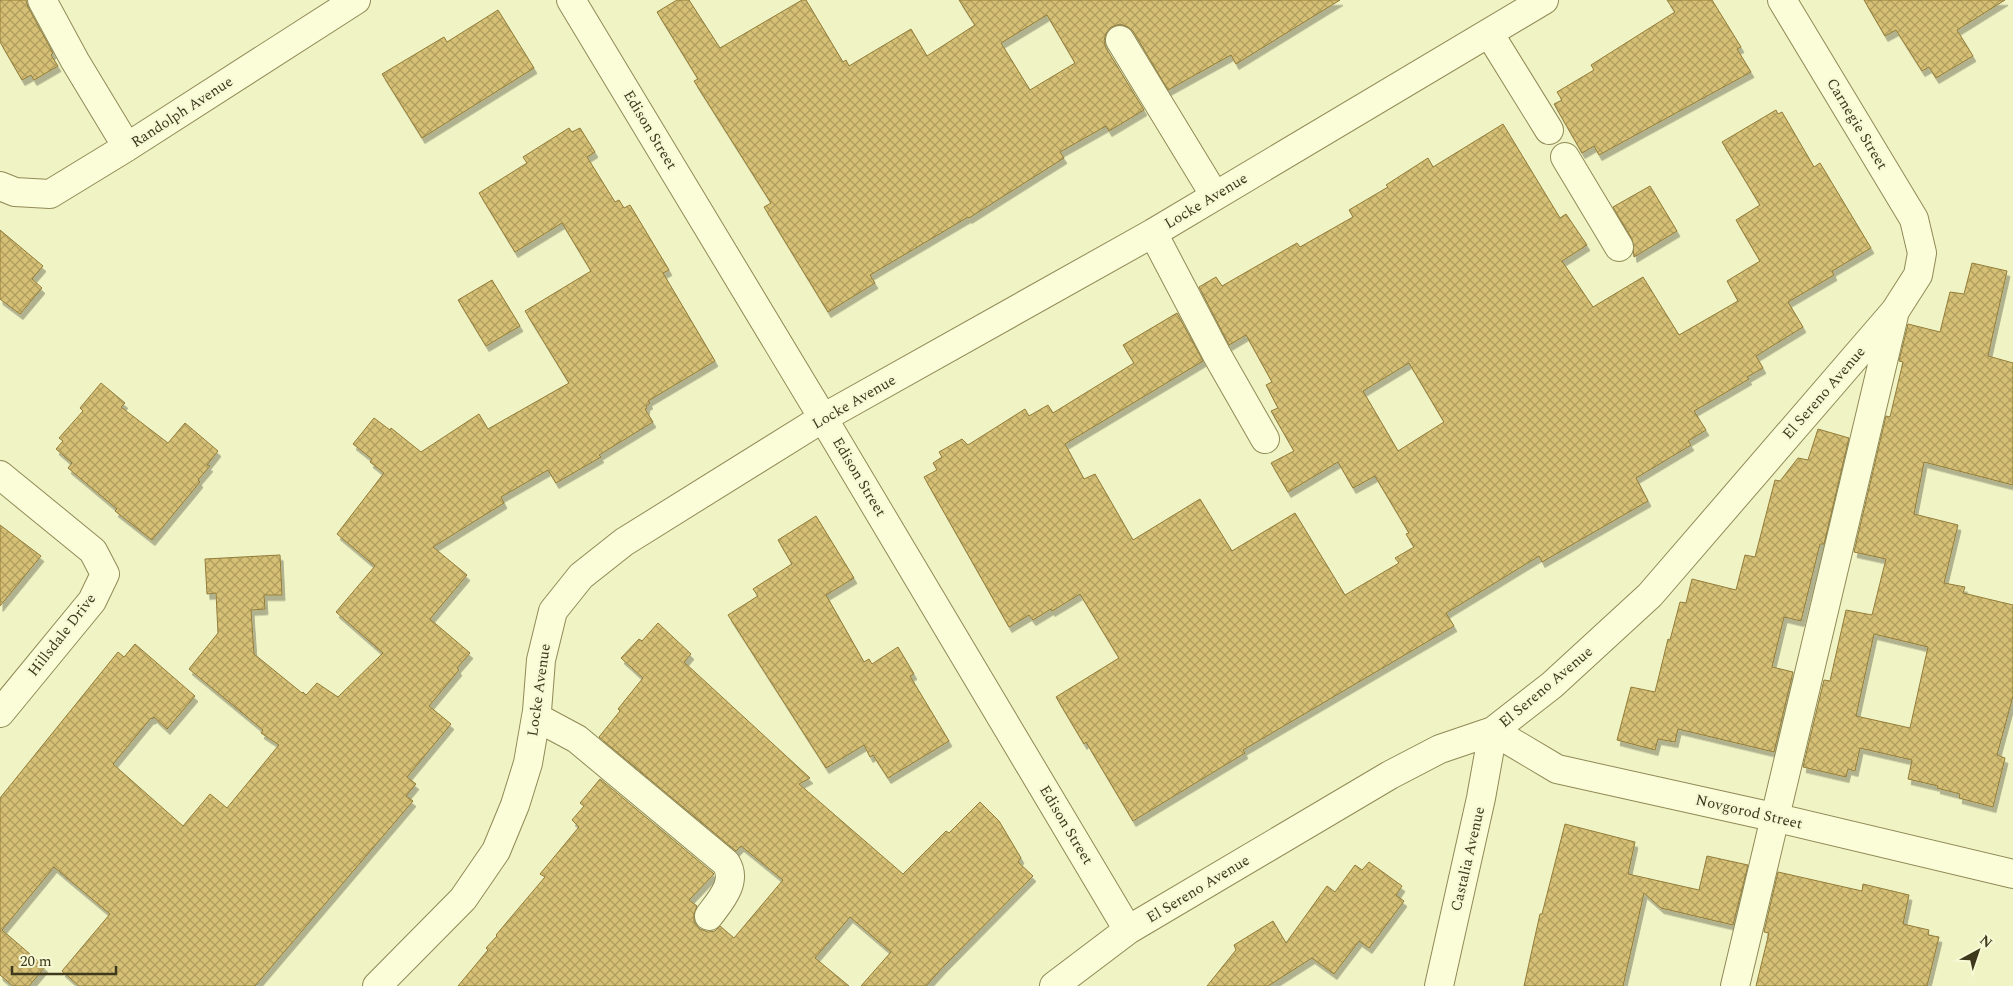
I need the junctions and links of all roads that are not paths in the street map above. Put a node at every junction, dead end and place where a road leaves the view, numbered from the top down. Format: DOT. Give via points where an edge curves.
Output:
graph roads {
  1 [pos="42,0"];
  2 [pos="356,0"];
  3 [pos="571,0"];
  4 [pos="1544,0"];
  5 [pos="1782,0"];
  6 [pos="1489,33"];
  7 [pos="1120,40"];
  8 [pos="1549,130"];
  9 [pos="127,147"];
  10 [pos="1565,156"];
  11 [pos="0,186"];
  12 [pos="1215,196"];
  13 [pos="1153,233"];
  14 [pos="1619,247"];
  15 [pos="1922,253"];
  16 [pos="1895,311"];
  17 [pos="824,418"];
  18 [pos="1265,439"];
  19 [pos="0,475"];
  20 [pos="0,713"];
  21 [pos="536,717"];
  22 [pos="1494,731"];
  23 [pos="1774,818"];
  24 [pos="2013,874"];
  25 [pos="709,916"];
  26 [pos="1128,930"];
  27 [pos="377,986"];
  28 [pos="1054,986"];
  29 [pos="1439,986"];
  30 [pos="1735,986"];
  1 -- 9 [label="street"];
  2 -- 9 [label="street, Randolph Avenue"];
  3 -- 17 [label="street, Edison Street"];
  4 -- 6 [label="street, Locke Avenue"];
  5 -- 15 [label="street, Carnegie Street" via="1914,220"];
  6 -- 8 [label="street"];
  6 -- 12 [label="street, Locke Avenue"];
  7 -- 12 [label="street"];
  9 -- 11 [label="street, Randolph Avenue" via="50,194 15,192"];
  10 -- 14 [label="street"];
  12 -- 13 [label="street, Locke Avenue"];
  13 -- 17 [label="street, Locke Avenue"];
  13 -- 18 [label="street"];
  15 -- 16 [label="street, El Sereno Avenue" via="1918,274"];
  16 -- 22 [label="street, El Sereno Avenue" via="1650,595 1552,685"];
  16 -- 23 [label="street"];
  17 -- 21 [label="street, Locke Avenue" via="624,542 581,576 553,611 541,660"];
  17 -- 26 [label="street, Edison Street"];
  19 -- 20 [label="street, Hillsdale Drive" via="93,551 105,574 92,601"];
  21 -- 25 [label="street" via="577,739 726,863 730,869 730,882"];
  21 -- 27 [label="street, Locke Avenue" via="528,763 496,851 464,899"];
  22 -- 23 [label="street, Novgorod Street" via="1557,769"];
  22 -- 26 [label="street, El Sereno Avenue" via="1440,748 1390,775"];
  22 -- 29 [label="street, Castalia Avenue"];
  23 -- 24 [label="street, Novgorod Street"];
  23 -- 30 [label="street"];
  26 -- 28 [label="street, El Sereno Avenue"];
}
